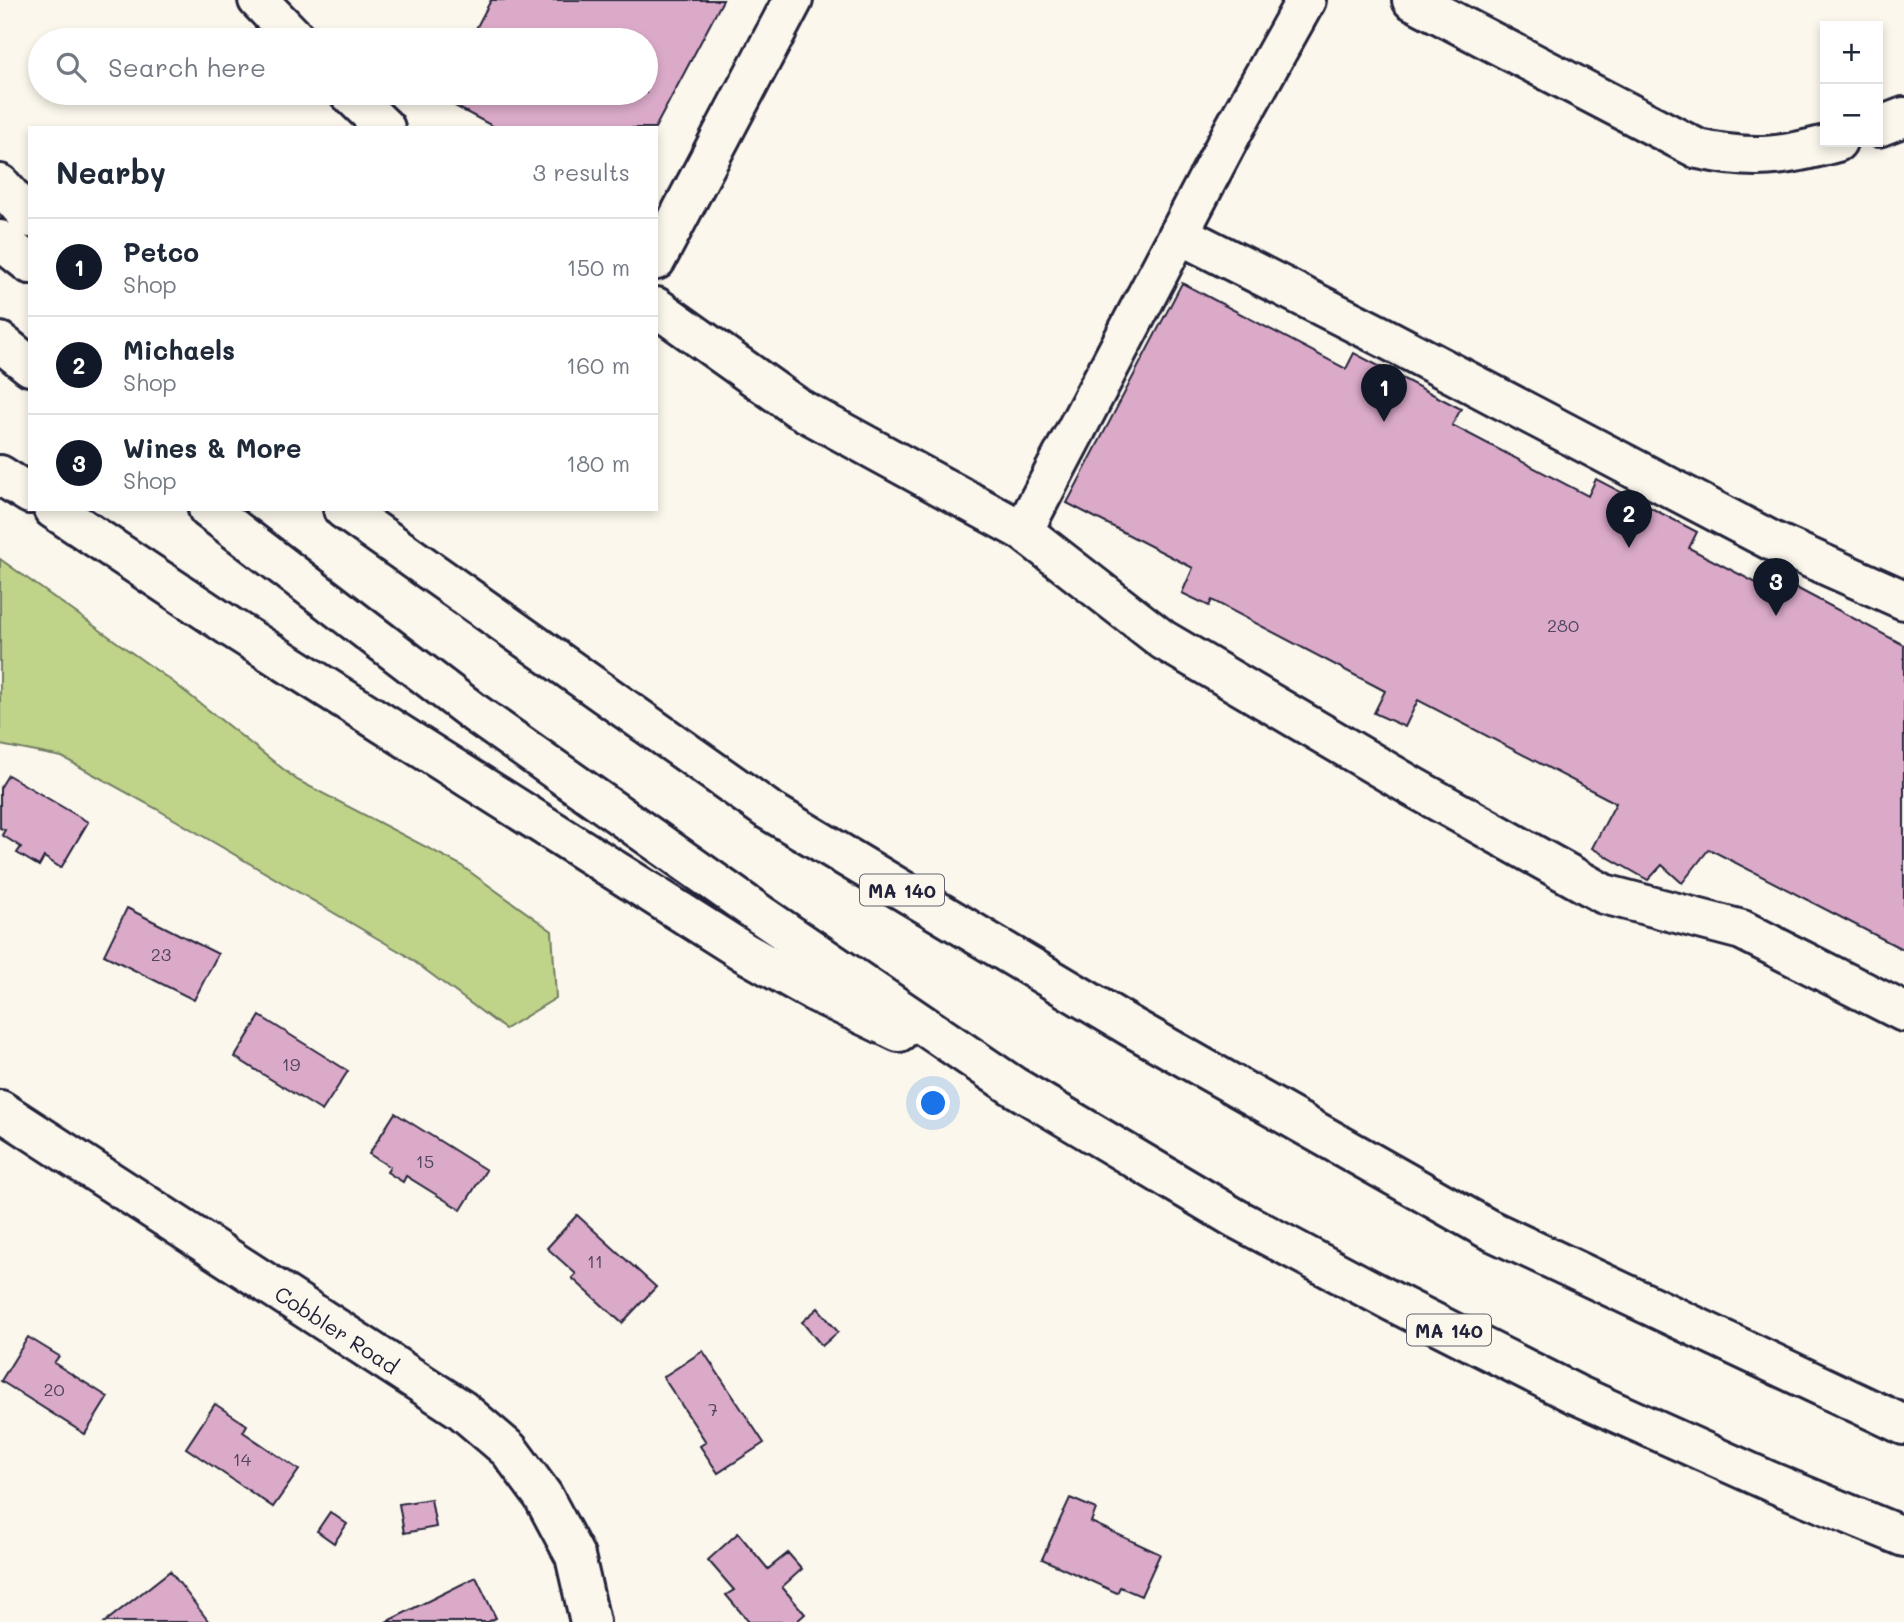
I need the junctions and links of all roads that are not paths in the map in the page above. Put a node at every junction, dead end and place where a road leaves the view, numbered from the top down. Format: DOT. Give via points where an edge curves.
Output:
graph roads {
  1 [pos="258,0"];
  2 [pos="793,0"];
  3 [pos="1306,0"];
  4 [pos="1412,0"];
  5 [pos="285,28"];
  6 [pos="361,105"];
  7 [pos="1904,117"];
  8 [pos="1883,125"];
  9 [pos="383,126"];
  10 [pos="1820,146"];
  11 [pos="0,184"];
  12 [pos="28,216"];
  13 [pos="1179,234"];
  14 [pos="0,240"];
  15 [pos="658,256"];
  16 [pos="28,262"];
  17 [pos="658,308"];
  18 [pos="0,342"];
  19 [pos="28,364"];
  20 [pos="0,475"];
  21 [pos="28,493"];
  22 [pos="56,511"];
  23 [pos="211,511"];
  24 [pos="346,511"];
  25 [pos="1023,531"];
  26 [pos="1904,600"];
  27 [pos="1904,1012"];
  28 [pos="1013,1086"];
  29 [pos="0,1110"];
  30 [pos="1904,1425"];
  31 [pos="1904,1537"];
  32 [pos="590,1622"];
  1 -- 5 [label="main road"];
  2 -- 15 [label="main road"];
  3 -- 13 [label="main road"];
  4 -- 10 [label="main road" via="1698,149 1735,157 1777,156"];
  6 -- 9 [label="main road"];
  7 -- 8 [label="main road"];
  11 -- 12 [label="main road"];
  13 -- 25 [label="main road"];
  13 -- 26 [label="main road" via="1750,530"];
  14 -- 16 [label="main road"];
  17 -- 25 [label="main road" via="798,408"];
  18 -- 19 [label="main road"];
  20 -- 21 [label="main road"];
  22 -- 28 [label="main road, MA 140" via="232,628 744,952 813,991"];
  23 -- 28 [label="main road" via="476,714"];
  24 -- 30 [label="main road, MA 140" via="768,810 1133,1028 1488,1229"];
  25 -- 27 [label="main road" via="1163,640 1604,894 1742,930"];
  28 -- 31 [label="main road, MA 140" via="1236,1218 1393,1302 1575,1394"];
  29 -- 32 [label="main road, Cobbler Road" via="462,1410 509,1450 543,1496 575,1556"];
}
